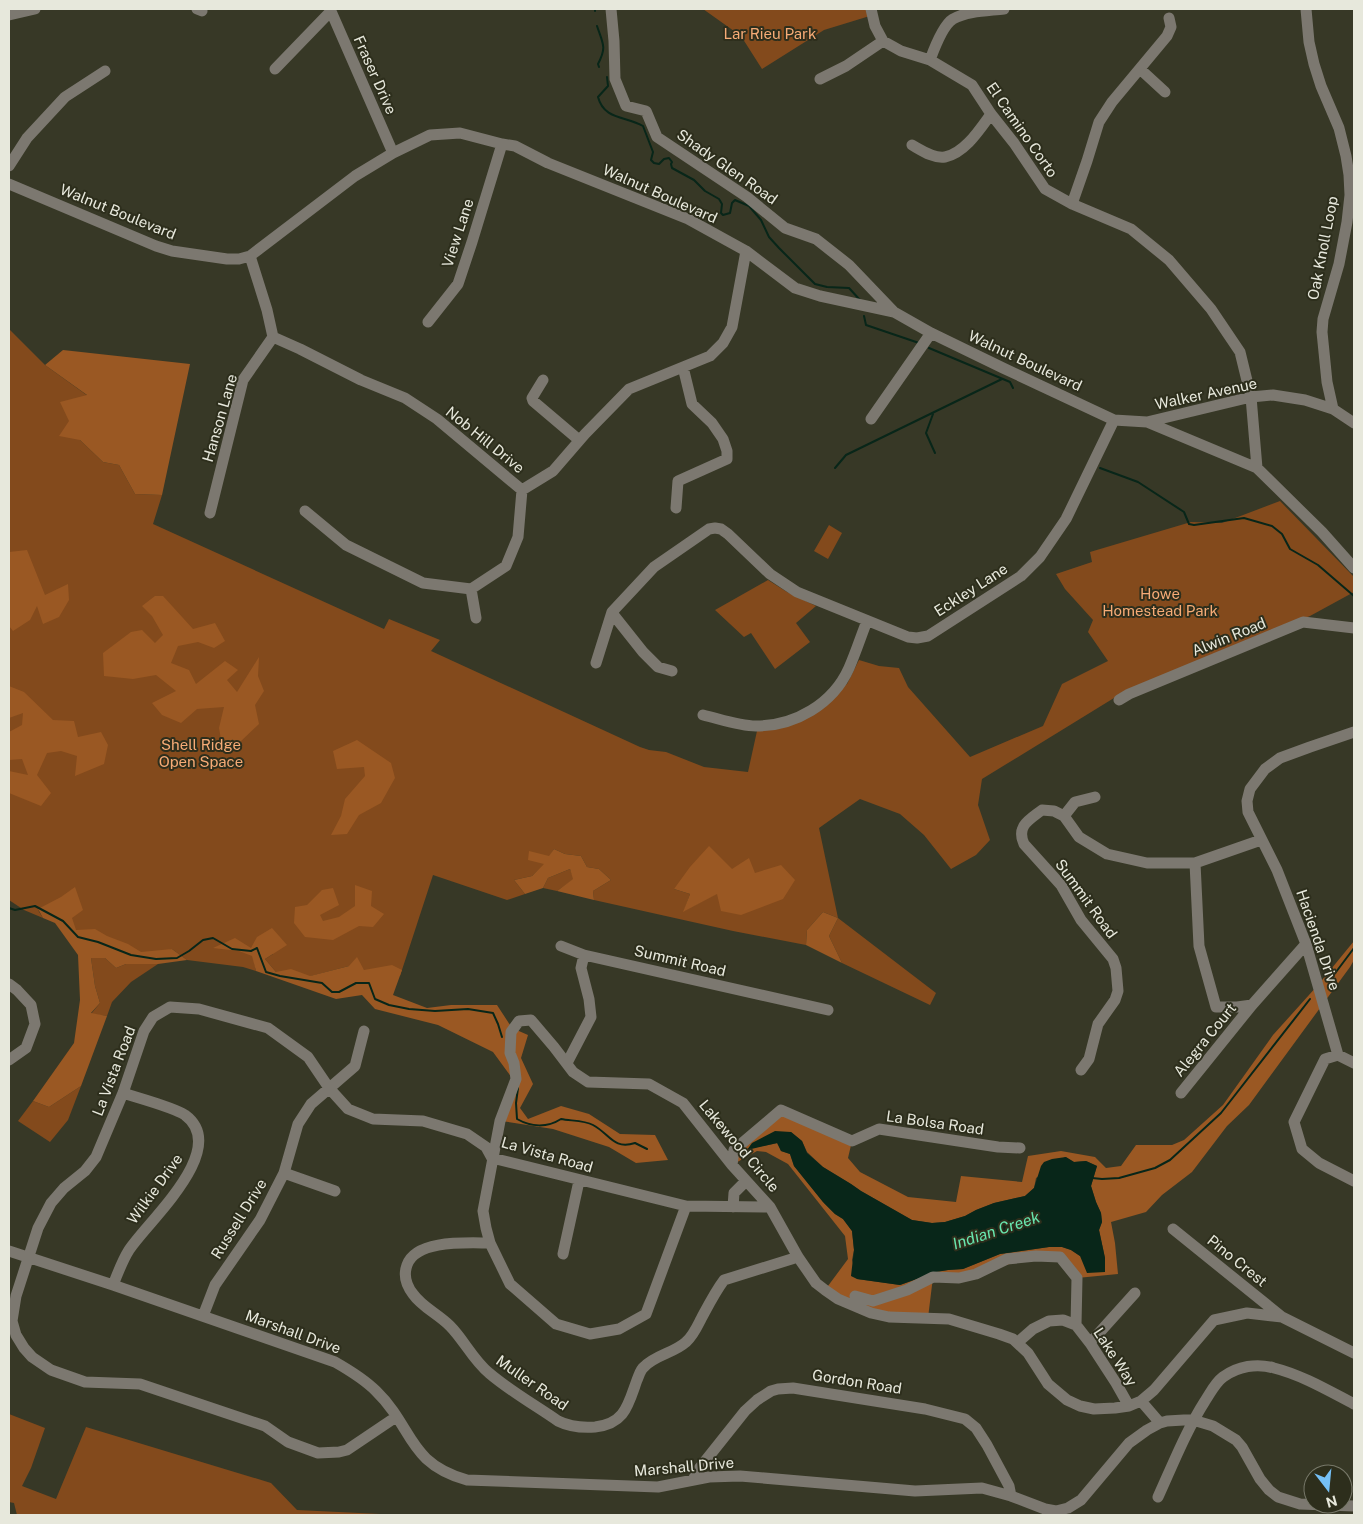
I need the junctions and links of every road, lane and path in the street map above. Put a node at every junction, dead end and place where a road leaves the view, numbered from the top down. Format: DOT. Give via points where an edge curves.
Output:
graph roads {
  1 [pos="35,9"];
  2 [pos="611,9"];
  3 [pos="871,9"];
  4 [pos="1004,9"];
  5 [pos="1306,9"];
  6 [pos="330,10"];
  7 [pos="9,16"];
  8 [pos="1169,18"];
  9 [pos="883,41"];
  10 [pos="930,60"];
  11 [pos="275,69"];
  12 [pos="1140,69"];
  13 [pos="105,71"];
  14 [pos="820,79"];
  15 [pos="1165,92"];
  16 [pos="991,114"];
  17 [pos="502,144"];
  18 [pos="912,144"];
  19 [pos="394,153"];
  20 [pos="9,166"];
  21 [pos="9,184"];
  22 [pos="1072,204"];
  23 [pos="746,251"];
  24 [pos="250,256"];
  25 [pos="894,312"];
  26 [pos="428,322"];
  27 [pos="931,333"];
  28 [pos="273,338"];
  29 [pos="683,367"];
  30 [pos="543,380"];
  31 [pos="1251,397"];
  32 [pos="1333,409"];
  33 [pos="871,419"];
  34 [pos="1114,420"];
  35 [pos="1147,422"];
  36 [pos="1354,423"];
  37 [pos="580,440"];
  38 [pos="1257,468"];
  39 [pos="522,490"];
  40 [pos="676,508"];
  41 [pos="306,511"];
  42 [pos="210,513"];
  43 [pos="1354,568"];
  44 [pos="471,589"];
  45 [pos="612,613"];
  46 [pos="476,618"];
  47 [pos="867,620"];
  48 [pos="1354,628"];
  49 [pos="596,663"];
  50 [pos="672,671"];
  51 [pos="1119,700"];
  52 [pos="703,714"];
  53 [pos="1354,732"];
  54 [pos="1095,797"];
  55 [pos="1064,816"];
  56 [pos="1261,840"];
  57 [pos="1195,862"];
  58 [pos="1306,944"];
  59 [pos="561,946"];
  60 [pos="584,955"];
  61 [pos="9,984"];
  62 [pos="1252,1005"];
  63 [pos="828,1010"];
  64 [pos="364,1031"];
  65 [pos="1338,1055"];
  66 [pos="9,1060"];
  67 [pos="566,1063"];
  68 [pos="1354,1064"];
  69 [pos="1080,1070"];
  70 [pos="329,1088"];
  71 [pos="123,1093"];
  72 [pos="1181,1094"];
  73 [pos="1020,1148"];
  74 [pos="492,1158"];
  75 [pos="732,1165"];
  76 [pos="284,1174"];
  77 [pos="1354,1180"];
  78 [pos="579,1181"];
  79 [pos="746,1181"];
  80 [pos="335,1191"];
  81 [pos="686,1206"];
  82 [pos="733,1207"];
  83 [pos="770,1207"];
  84 [pos="1172,1229"];
  85 [pos="490,1243"];
  86 [pos="9,1251"];
  87 [pos="564,1254"];
  88 [pos="798,1256"];
  89 [pos="28,1257"];
  90 [pos="113,1285"];
  91 [pos="1135,1293"];
  92 [pos="855,1296"];
  93 [pos="203,1316"];
  94 [pos="1282,1317"];
  95 [pos="1076,1324"];
  96 [pos="1018,1342"];
  97 [pos="1090,1343"];
  98 [pos="1354,1353"];
  99 [pos="1141,1400"];
  100 [pos="1354,1404"];
  101 [pos="1128,1406"];
  102 [pos="396,1417"];
  103 [pos="1193,1420"];
  104 [pos="1160,1423"];
  105 [pos="693,1480"];
  106 [pos="1011,1496"];
  107 [pos="1158,1497"];
  108 [pos="1354,1506"];
  1 -- 7 [label="street"];
  2 -- 25 [label="street, Shady Glen Road" via="614,79 626,106 646,111 657,137 747,197 785,228 816,239 850,265"];
  3 -- 9 [label="street"];
  4 -- 10 [label="street" via="971,13 952,20 938,38"];
  5 -- 32 [label="street, Oak Knoll Loop" via="1314,64 1339,128 1349,175 1347,222 1322,332"];
  6 -- 11 [label="street"];
  6 -- 19 [label="street, Fraser Drive"];
  8 -- 12 [label="street" via="1171,27 1167,36"];
  9 -- 10 [label="street, El Camino Corto" via="900,51"];
  9 -- 14 [label="street"];
  10 -- 16 [label="street, El Camino Corto" via="972,85"];
  12 -- 15 [label="street"];
  12 -- 22 [label="street" via="1099,122"];
  13 -- 20 [label="street" via="65,97 27,138"];
  16 -- 18 [label="street" via="960,151 944,158 927,154"];
  16 -- 22 [label="street, El Camino Corto" via="1045,190"];
  17 -- 19 [label="street, Walnut Boulevard" via="460,133 430,135"];
  17 -- 23 [label="street, Walnut Boulevard" via="515,146 548,163 688,219"];
  17 -- 26 [label="street, View Lane" via="458,284"];
  19 -- 24 [label="street, Walnut Boulevard" via="355,176"];
  21 -- 24 [label="street, Walnut Boulevard" via="164,248 227,259"];
  22 -- 31 [label="street, El Camino Corto" via="1131,229 1169,260 1211,309 1240,352"];
  23 -- 25 [label="street, Walnut Boulevard" via="795,288"];
  23 -- 29 [label="street, Nob Hill Drive" via="732,327 710,356"];
  24 -- 28 [label="street"];
  25 -- 27 [label="street, Walnut Boulevard"];
  27 -- 33 [label="street"];
  27 -- 34 [label="street, Walnut Boulevard"];
  28 -- 39 [label="street, Nob Hill Drive" via="405,398 437,419"];
  28 -- 42 [label="street, Hanson Lane" via="243,380"];
  29 -- 37 [label="street, Nob Hill Drive" via="629,389"];
  29 -- 40 [label="street" via="692,404 723,439 727,459 678,481"];
  30 -- 37 [label="street" via="533,401"];
  31 -- 32 [label="street, Walker Avenue" via="1289,397"];
  31 -- 35 [label="street, Walker Avenue"];
  31 -- 38 [label="street, El Camino Corto"];
  32 -- 36 [label="street, Walker Avenue"];
  34 -- 35 [label="street, Walnut Boulevard"];
  34 -- 47 [label="street, Eckley Lane" via="1066,519 1040,557 1021,576 928,636 908,637"];
  35 -- 38 [label="street, Walnut Boulevard"];
  37 -- 39 [label="street, Nob Hill Drive" via="554,471"];
  38 -- 43 [label="street, Walnut Boulevard"];
  39 -- 44 [label="street" via="518,537 506,566"];
  41 -- 44 [label="street" via="346,545 423,583"];
  44 -- 46 [label="street"];
  45 -- 47 [label="street, Eckley Lane" via="654,567 700,535 720,528 770,574 797,592"];
  45 -- 49 [label="street"];
  45 -- 50 [label="street" via="658,667"];
  47 -- 52 [label="street" via="849,669 832,694 809,712 794,720 754,726"];
  48 -- 51 [label="street, Alwin Road" via="1303,622"];
  53 -- 56 [label="street, Hacienda Drive" via="1280,758 1265,769 1250,789 1247,801 1248,812"];
  54 -- 55 [label="street" via="1075,802"];
  55 -- 57 [label="street" via="1079,838 1107,854 1148,863"];
  55 -- 69 [label="street, Summit Road" via="1042,810 1021,828 1021,837 1061,885 1081,920 1116,968 1118,991 1115,1000 1098,1024 1089,1059"];
  56 -- 57 [label="street"];
  56 -- 58 [label="street, Hacienda Drive" via="1277,870"];
  57 -- 62 [label="street" via="1200,946 1216,1007"];
  58 -- 62 [label="street, Alegra Court"];
  58 -- 65 [label="street, Hacienda Drive"];
  59 -- 60 [label="street, Summit Road"];
  60 -- 63 [label="street, Summit Road"];
  60 -- 67 [label="street" via="580,968 591,1017"];
  61 -- 66 [label="street" via="31,1005 35,1024 26,1048"];
  62 -- 72 [label="street, Alegra Court"];
  64 -- 70 [label="street, Russell Drive" via="355,1066"];
  65 -- 68 [label="street"];
  65 -- 77 [label="street" via="1325,1059 1294,1122 1302,1150 1319,1163"];
  67 -- 74 [label="street, Lakewood Circle" via="531,1020 519,1021 511,1032 510,1046 516,1078 500,1122"];
  67 -- 75 [label="street, Lakewood Circle" via="588,1082 649,1084 683,1103"];
  70 -- 71 [label="street, La Vista Road" via="308,1057 268,1028 199,1009 170,1007 153,1017 144,1031"];
  70 -- 74 [label="street, La Vista Road" via="348,1109 373,1119 423,1121 467,1134 486,1147"];
  70 -- 76 [label="street, Russell Drive" via="311,1104 298,1124"];
  71 -- 89 [label="street, La Vista Road" via="96,1157 51,1203"];
  71 -- 90 [label="street, Wilkie Drive" via="184,1115 193,1125 199,1142 194,1163 166,1205 129,1250"];
  73 -- 75 [label="street, La Bolsa Road" via="879,1129 852,1141 781,1110 734,1150"];
  74 -- 78 [label="street, La Vista Road"];
  74 -- 85 [label="street, Lakewood Circle" via="483,1211"];
  75 -- 79 [label="street, Lakewood Circle"];
  76 -- 80 [label="street"];
  76 -- 93 [label="street, Russell Drive" via="260,1220 215,1285"];
  78 -- 81 [label="street, La Vista Road"];
  78 -- 87 [label="street"];
  79 -- 82 [label="street" via="734,1193"];
  79 -- 83 [label="street, Lakewood Circle"];
  81 -- 82 [label="street, La Vista Road"];
  81 -- 85 [label="street, Lakewood Circle" via="646,1314 609,1331 590,1334 556,1324 510,1284"];
  82 -- 83 [label="street, La Vista Road"];
  83 -- 88 [label="street, Lakewood Circle"];
  84 -- 94 [label="street, Pino Crest"];
  85 -- 88 [label="street, Muller Road" via="445,1244 422,1250 406,1266 407,1286 424,1306 451,1327 488,1372 558,1421 581,1428 602,1426 622,1415 642,1369 686,1343 724,1280"];
  86 -- 89 [label="street, Marshall Drive"];
  88 -- 96 [label="street, Lakewood Circle" via="816,1283 838,1299 871,1314 949,1319"];
  89 -- 90 [label="street, Marshall Drive"];
  89 -- 102 [label="street, La Vista Road" via="12,1321 24,1348 52,1370 85,1382 140,1384 265,1426 288,1442 318,1453 347,1450"];
  90 -- 93 [label="street, Marshall Drive"];
  91 -- 97 [label="street"];
  92 -- 95 [label="street, Lake Way" via="873,1301 933,1277 959,1278 976,1274 1007,1258 1060,1257 1077,1278"];
  93 -- 102 [label="street, Marshall Drive" via="335,1362 376,1391"];
  94 -- 98 [label="street"];
  94 -- 99 [label="street" via="1247,1313 1214,1320 1154,1390"];
  95 -- 96 [label="street, Lake Way" via="1063,1320 1049,1321"];
  95 -- 97 [label="street, Lake Way"];
  96 -- 101 [label="street" via="1048,1384 1067,1400 1094,1408"];
  97 -- 101 [label="street, Lake Way"];
  99 -- 101 [label="street"];
  99 -- 104 [label="street"];
  100 -- 103 [label="street" via="1284,1371 1264,1366 1244,1367 1216,1383"];
  102 -- 105 [label="street, Marshall Drive" via="428,1461 446,1473 468,1480 652,1487"];
  103 -- 104 [label="street, Marshall Drive"];
  103 -- 107 [label="street"];
  103 -- 108 [label="street, Marshall Drive" via="1213,1426 1236,1440 1260,1480 1278,1497 1300,1504"];
  104 -- 106 [label="street, Marshall Drive" via="1129,1443 1081,1500 1068,1508 1046,1510"];
  105 -- 106 [label="street, Marshall Drive" via="740,1476 915,1492 982,1488"];
  105 -- 106 [label="street, Gordon Road" via="756,1400 771,1391 793,1388 916,1407 965,1419 976,1428 987,1445"];
}
